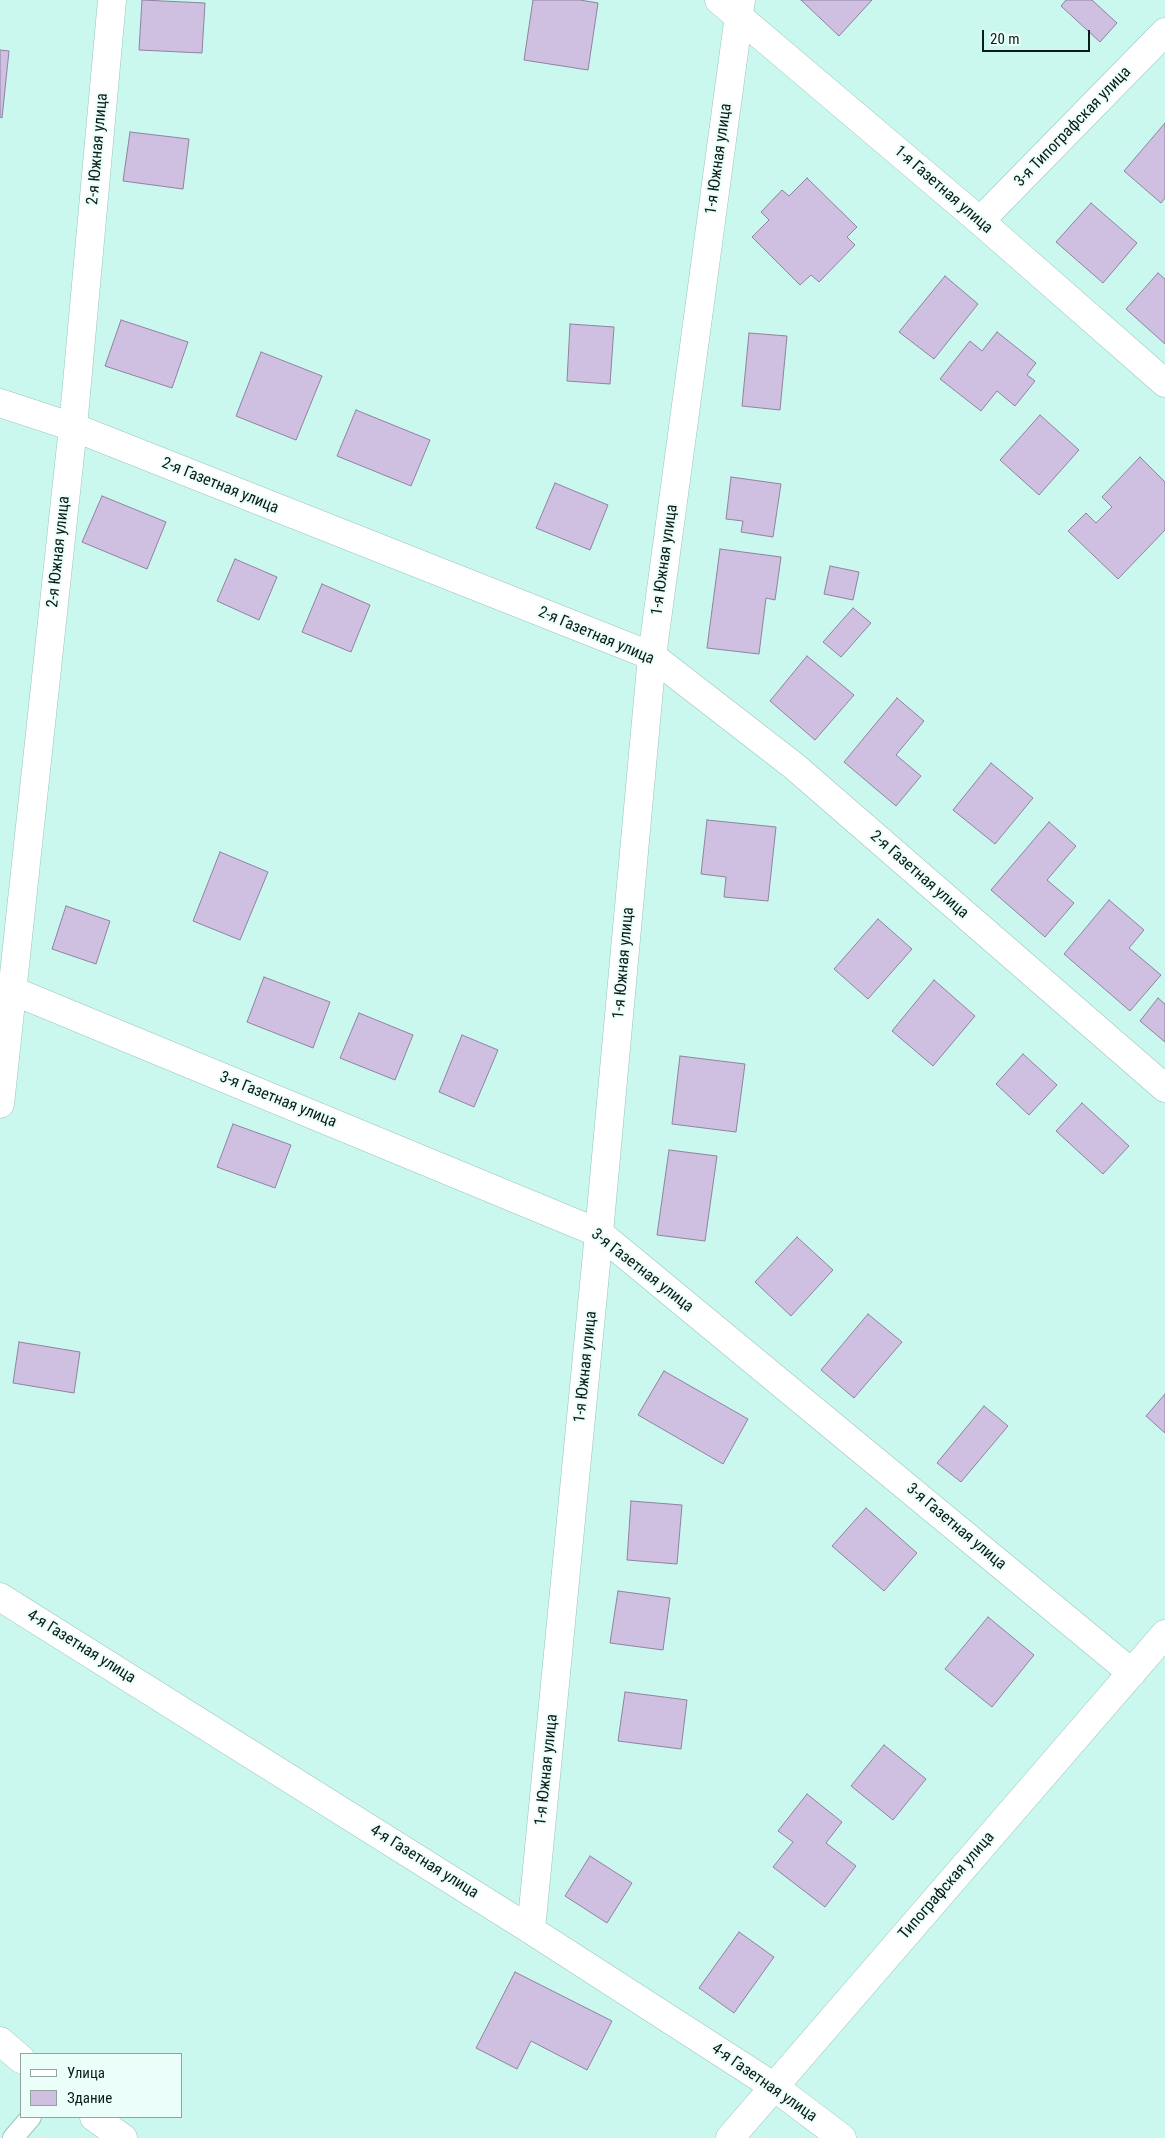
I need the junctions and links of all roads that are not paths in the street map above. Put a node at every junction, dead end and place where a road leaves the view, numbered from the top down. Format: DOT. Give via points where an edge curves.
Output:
graph roads {
  1 [pos="112,0"];
  2 [pos="733,5"];
  3 [pos="1165,32"];
  4 [pos="980,221"];
  5 [pos="1165,383"];
  6 [pos="0,403"];
  7 [pos="73,427"];
  8 [pos="652,656"];
  9 [pos="12,990"];
  10 [pos="1165,1088"];
  11 [pos="0,1104"];
  12 [pos="599,1233"];
  13 [pos="0,1597"];
  14 [pos="1165,1634"];
  15 [pos="1132,1673"];
  16 [pos="531,1930"];
  17 [pos="0,2041"];
  18 [pos="20,2057"];
  19 [pos="773,2086"];
  20 [pos="30,2118"];
  21 [pos="95,2118"];
  22 [pos="13,2138"];
  23 [pos="122,2138"];
  24 [pos="730,2138"];
  25 [pos="842,2138"];
  1 -- 7 [label="street, 2-я Южная улица"];
  2 -- 4 [label="street, 1-я Газетная улица"];
  2 -- 8 [label="street, 1-я Южная улица"];
  3 -- 4 [label="street, 3-я Типографская улица"];
  4 -- 5 [label="street, 1-я Газетная улица"];
  6 -- 7 [label="street, 2-я Газетная улица"];
  7 -- 8 [label="street, 2-я Газетная улица"];
  7 -- 9 [label="street, 2-я Южная улица"];
  8 -- 10 [label="street, 2-я Газетная улица" via="794,766"];
  8 -- 12 [label="street, 1-я Южная улица"];
  9 -- 11 [label="street, 2-я Южная улица"];
  9 -- 12 [label="street, 3-я Газетная улица"];
  12 -- 15 [label="street, 3-я Газетная улица"];
  12 -- 16 [label="street, 1-я Южная улица"];
  13 -- 16 [label="street, 4-я Газетная улица"];
  14 -- 15 [label="street, Типографская улица"];
  15 -- 19 [label="street, Типографская улица"];
  16 -- 19 [label="street, 4-я Газетная улица"];
  17 -- 18 [label="street"];
  19 -- 24 [label="street, Типографская улица"];
  19 -- 25 [label="street, 4-я Газетная улица"];
  20 -- 22 [label="lane"];
  21 -- 23 [label="street"];
}
